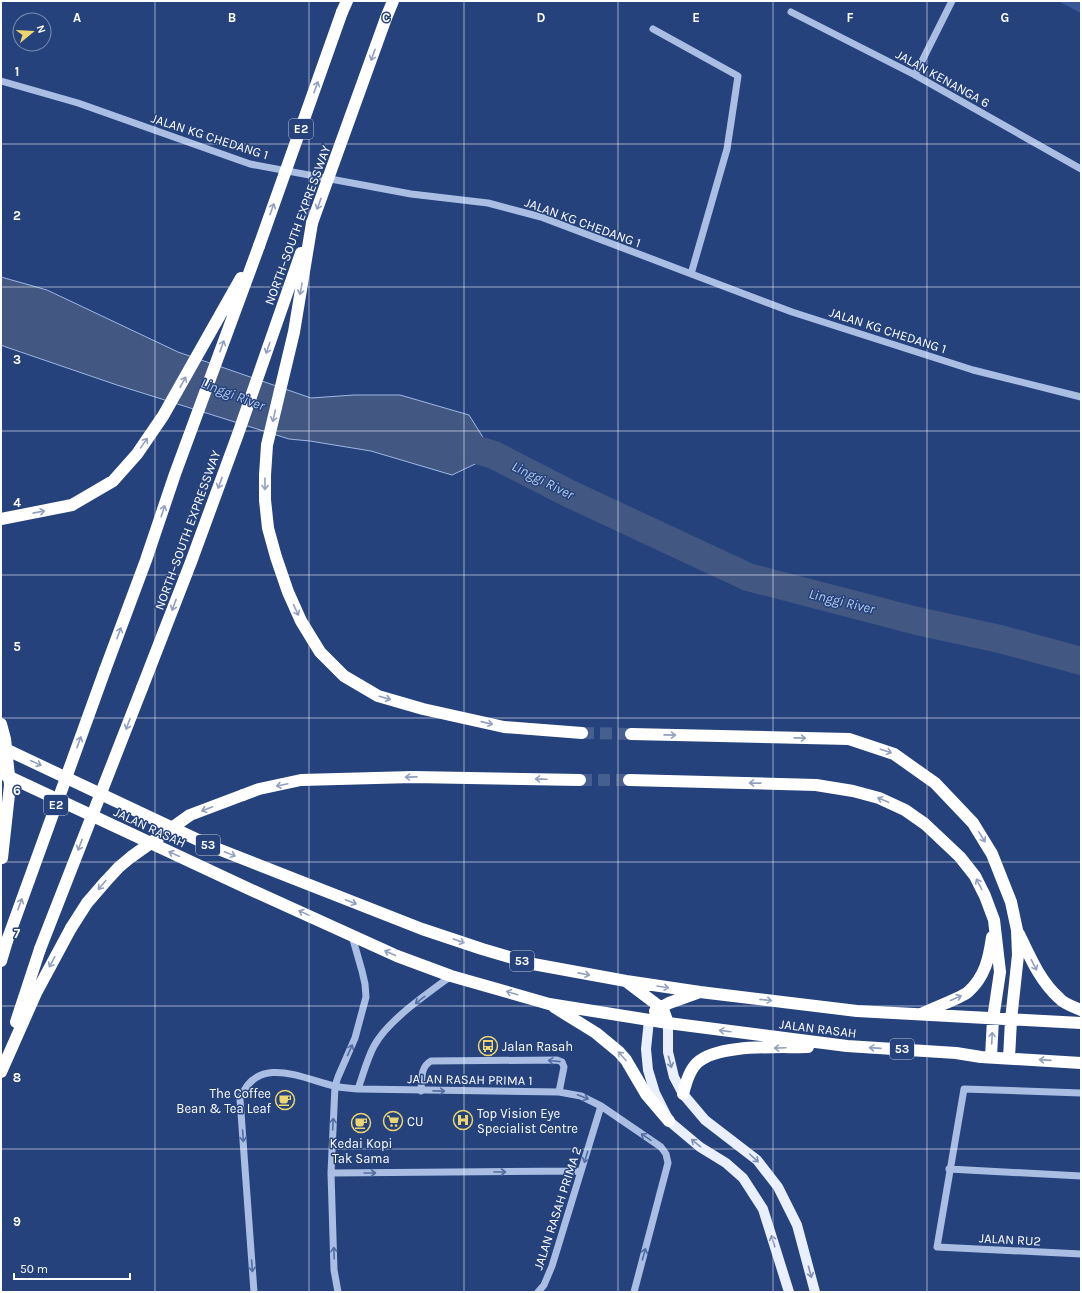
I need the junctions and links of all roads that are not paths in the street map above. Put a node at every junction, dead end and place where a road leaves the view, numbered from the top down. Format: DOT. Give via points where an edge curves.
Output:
graph roads {
  1 [pos="393,1"];
  2 [pos="952,1"];
  3 [pos="344,7"];
  4 [pos="791,12"];
  5 [pos="653,29"];
  6 [pos="915,75"];
  7 [pos="1,81"];
  8 [pos="1081,169"];
  9 [pos="312,223"];
  10 [pos="259,246"];
  11 [pos="691,274"];
  12 [pos="1081,397"];
  13 [pos="1,519"];
  14 [pos="1,724"];
  15 [pos="582,733"];
  16 [pos="631,734"];
  17 [pos="1,746"];
  18 [pos="1,773"];
  19 [pos="580,780"];
  20 [pos="629,780"];
  21 [pos="2,860"];
  22 [pos="994,920"];
  23 [pos="1017,930"];
  24 [pos="352,936"];
  25 [pos="1,961"];
  26 [pos="450,976"];
  27 [pos="626,981"];
  28 [pos="700,992"];
  29 [pos="549,1004"];
  30 [pos="660,1007"];
  31 [pos="1081,1010"];
  32 [pos="920,1014"];
  33 [pos="993,1018"];
  34 [pos="648,1020"];
  35 [pos="1010,1020"];
  36 [pos="668,1024"];
  37 [pos="1081,1024"];
  38 [pos="847,1046"];
  39 [pos="991,1057"];
  40 [pos="1009,1058"];
  41 [pos="1081,1063"];
  42 [pos="1,1066"];
  43 [pos="1,1072"];
  44 [pos="336,1086"];
  45 [pos="358,1089"];
  46 [pos="421,1091"];
  47 [pos="559,1092"];
  48 [pos="1081,1092"];
  49 [pos="683,1094"];
  50 [pos="601,1106"];
  51 [pos="669,1121"];
  52 [pos="950,1169"];
  53 [pos="581,1171"];
  54 [pos="331,1173"];
  55 [pos="1081,1176"];
  56 [pos="1081,1254"];
  57 [pos="254,1292"];
  58 [pos="338,1292"];
  59 [pos="538,1292"];
  60 [pos="634,1292"];
  61 [pos="789,1292"];
  62 [pos="815,1292"];
  1 -- 9 [label="highway, NORTH–SOUTH EXPRESSWAY, one-way, bridge"];
  2 -- 6 [label="street"];
  10 -- 3 [label="highway, E2, one-way, bridge"];
  4 -- 6 [label="street, JALAN KENANGA 6"];
  5 -- 11 [label="street" via="738,76 727,149"];
  6 -- 8 [label="street, JALAN KENANGA 6"];
  7 -- 11 [label="street, JALAN KG CHEDANG 1" via="78,103 250,164 412,194 488,204 541,217"];
  9 -- 15 [label="highway, one-way" via="294,332 267,446 265,500 268,528 276,556 301,621 320,652 344,676 378,696 504,727"];
  9 -- 42 [label="highway, NORTH–SOUTH EXPRESSWAY, one-way, bridge" via="191,562 40,949"];
  13 -- 10 [label="highway, one-way" via="72,505 113,482 137,454 163,416"];
  25 -- 10 [label="highway, E2, one-way, bridge"];
  11 -- 12 [label="street, JALAN KG CHEDANG 1" via="792,312 965,367"];
  14 -- 21 [label="highway, bridge" via="10,785"];
  16 -- 23 [label="highway, one-way" via="849,739 894,754 935,783 974,823 992,854 1011,902"];
  17 -- 27 [label="highway, JALAN RASAH / 53, one-way" via="213,847 354,903 482,949 533,964"];
  24 -- 18 [label="highway, JALAN RASAH / 53, one-way"];
  19 -- 43 [label="highway, one-way, bridge" via="413,777 301,780 260,789 190,815 130,857 106,880 88,903 71,928 36,993"];
  22 -- 20 [label="highway, one-way" via="975,876 960,856 925,824 905,810 879,798 816,785"];
  32 -- 22 [label="highway, one-way" via="967,993 980,978 989,959"];
  22 -- 33 [label="highway" via="1000,972"];
  23 -- 31 [label="highway, one-way" via="1046,984 1060,999"];
  23 -- 35 [label="highway" via="1018,955"];
  26 -- 24 [label="highway, JALAN RASAH / 53, one-way"];
  44 -- 24 [label="street, one-way" via="355,1038 366,997"];
  29 -- 26 [label="highway, JALAN RASAH / 53, one-way"];
  26 -- 45 [label="street, one-way" via="402,1013 387,1030 374,1046"];
  27 -- 28 [label="highway, JALAN RASAH / 53, one-way"];
  27 -- 30 [label="highway"];
  28 -- 30 [label="highway"];
  28 -- 32 [label="highway, JALAN RASAH / 53, one-way" via="857,1011"];
  29 -- 34 [label="highway, JALAN RASAH / 53"];
  51 -- 29 [label="highway, one-way" via="646,1094 619,1052 596,1033"];
  30 -- 34 [label="highway"];
  30 -- 36 [label="highway"];
  32 -- 33 [label="highway, JALAN RASAH / 53"];
  33 -- 35 [label="highway, JALAN RASAH / 53"];
  39 -- 33 [label="highway, one-way"];
  34 -- 36 [label="highway, JALAN RASAH / 53"];
  34 -- 51 [label="main road" via="648,1070 655,1093"];
  35 -- 37 [label="highway, JALAN RASAH / 53"];
  35 -- 40 [label="highway"];
  38 -- 36 [label="highway, JALAN RASAH / 53, one-way"];
  36 -- 49 [label="main road, one-way" via="668,1052 674,1077"];
  39 -- 38 [label="highway, JALAN RASAH / 53, one-way"];
  38 -- 49 [label="highway, one-way" via="733,1049 718,1053 697,1063 688,1078"];
  39 -- 40 [label="highway, JALAN RASAH / 53"];
  41 -- 40 [label="highway, JALAN RASAH / 53, one-way"];
  44 -- 45 [label="street, JALAN RASAH PRIMA 1"];
  54 -- 44 [label="street, one-way"];
  44 -- 57 [label="street, JALAN RASAH PRIMA 1, one-way" via="285,1072 272,1072 260,1075 249,1084 240,1099"];
  45 -- 46 [label="street, JALAN RASAH PRIMA 1"];
  46 -- 47 [label="street, JALAN RASAH PRIMA 1, one-way"];
  47 -- 46 [label="street, one-way" via="564,1067 562,1062 557,1060 431,1061 423,1068"];
  47 -- 50 [label="street, JALAN RASAH PRIMA 1, one-way" via="581,1096"];
  48 -- 52 [label="street" via="964,1089"];
  49 -- 62 [label="main road, one-way" via="706,1120 757,1160 778,1187 797,1225"];
  50 -- 53 [label="street, JALAN RASAH PRIMA 2, one-way"];
  60 -- 50 [label="street, JALAN RASAH PRIMA 1, one-way" via="668,1163 661,1147"];
  61 -- 51 [label="main road, one-way" via="763,1209 743,1178"];
  52 -- 55 [label="street"];
  52 -- 56 [label="street, JALAN RU2" via="937,1247"];
  54 -- 53 [label="street, one-way"];
  53 -- 59 [label="street, JALAN RASAH PRIMA 2" via="552,1266 544,1286"];
  58 -- 54 [label="street, one-way" via="334,1270"];
}
